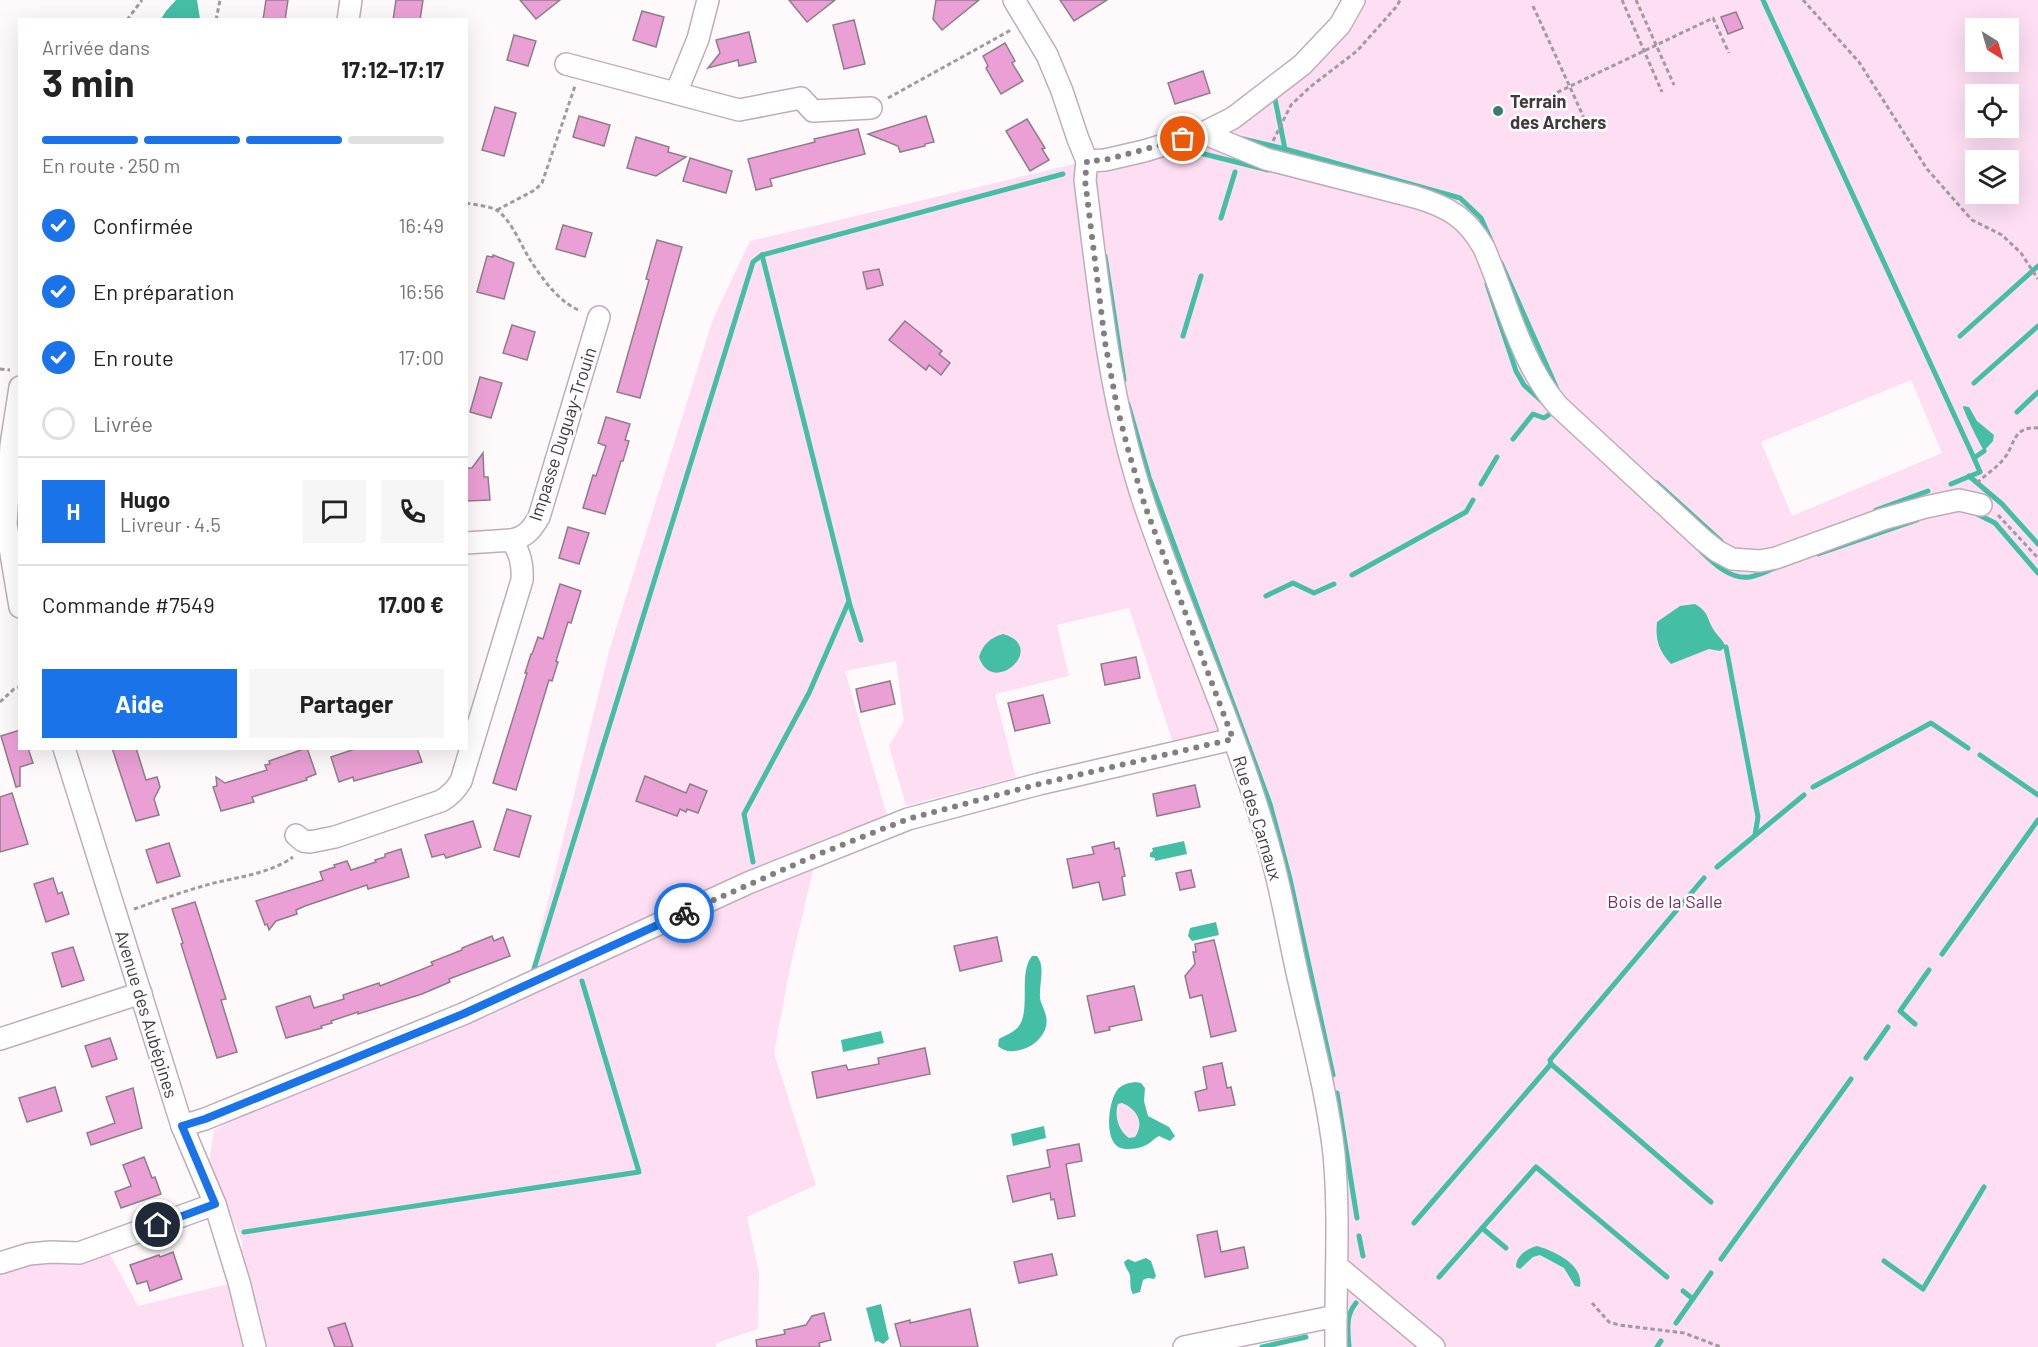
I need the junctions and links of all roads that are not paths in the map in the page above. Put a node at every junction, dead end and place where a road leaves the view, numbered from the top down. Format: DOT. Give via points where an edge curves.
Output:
graph roads {
  1 [pos="351,0"];
  2 [pos="708,0"];
  3 [pos="1014,0"];
  4 [pos="1354,0"];
  5 [pos="348,18"];
  6 [pos="574,66"];
  7 [pos="676,93"];
  8 [pos="871,108"];
  9 [pos="1203,133"];
  10 [pos="1087,161"];
  11 [pos="600,317"];
  12 [pos="18,400"];
  13 [pos="1976,503"];
  14 [pos="512,540"];
  15 [pos="468,543"];
  16 [pos="10,559"];
  17 [pos="18,597"];
  18 [pos="1233,739"];
  19 [pos="64,750"];
  20 [pos="303,839"];
  21 [pos="141,993"];
  22 [pos="0,1039"];
  23 [pos="182,1126"];
  24 [pos="215,1204"];
  25 [pos="0,1263"];
  26 [pos="1337,1266"];
  27 [pos="1336,1316"];
  28 [pos="255,1347"];
  29 [pos="1184,1347"];
  30 [pos="1336,1347"];
  31 [pos="1434,1347"];
  1 -- 5 [label="street"];
  2 -- 7 [label="street" via="698,39"];
  3 -- 10 [label="street, Rue des Carnaux" via="1047,55"];
  4 -- 9 [label="street" via="1340,25 1302,65 1243,112"];
  6 -- 7 [label="street"];
  7 -- 8 [label="street" via="739,110 801,98 813,111"];
  9 -- 10 [label="street" via="1144,151"];
  9 -- 13 [label="street" via="1266,159 1437,203 1452,211 1475,232 1484,248 1538,380 1547,393 1703,540 1732,559 1776,558 1915,510 1959,500"];
  10 -- 18 [label="street, Rue des Carnaux" via="1085,180 1117,407 1145,506"];
  11 -- 14 [label="street, Impasse Duguay-Trouin" via="539,517 528,533"];
  12 -- 16 [label="street" via="6,524"];
  14 -- 15 [label="street, Impasse Duguay-Trouin"];
  14 -- 20 [label="street, Impasse Duguay-Trouin" via="522,560 522,580 456,789 441,801 408,814 335,837"];
  16 -- 17 [label="street"];
  18 -- 23 [label="street" via="908,819 748,883 463,1014"];
  18 -- 26 [label="street, Rue des Carnaux" via="1272,858 1325,1099 1335,1171"];
  19 -- 21 [label="street, Avenue des Aubépines"];
  21 -- 22 [label="street"];
  21 -- 23 [label="street, Avenue des Aubépines"];
  23 -- 24 [label="street, Avenue des Aubépines"];
  24 -- 25 [label="street" via="79,1253 29,1254"];
  24 -- 28 [label="street, Avenue des Aubépines"];
  26 -- 27 [label="street, Rue des Carnaux"];
  26 -- 31 [label="street"];
  27 -- 29 [label="street"];
  27 -- 30 [label="street, Rue des Carnaux"];
}
